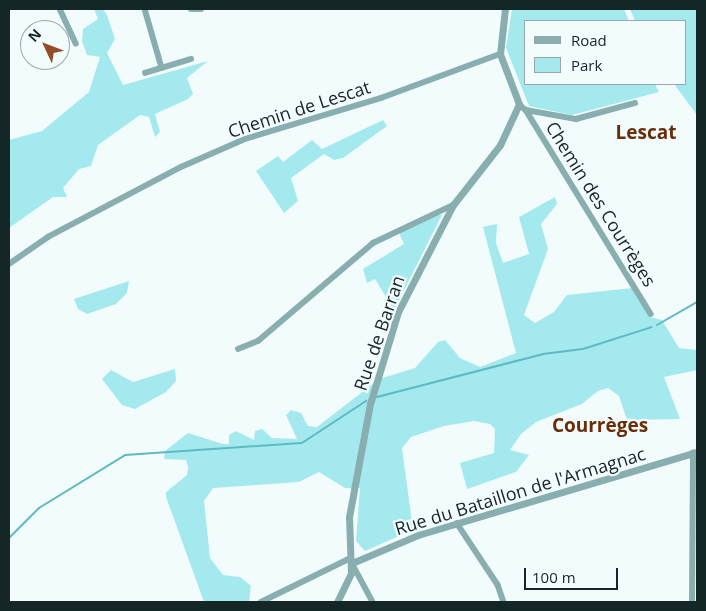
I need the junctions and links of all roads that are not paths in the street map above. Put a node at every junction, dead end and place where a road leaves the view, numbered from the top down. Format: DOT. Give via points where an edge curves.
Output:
graph roads {
  1 [pos="60,9"];
  2 [pos="144,9"];
  3 [pos="191,9"];
  4 [pos="201,9"];
  5 [pos="505,9"];
  6 [pos="76,44"];
  7 [pos="500,54"];
  8 [pos="191,59"];
  9 [pos="162,68"];
  10 [pos="145,73"];
  11 [pos="635,103"];
  12 [pos="519,104"];
  13 [pos="526,110"];
  14 [pos="453,205"];
  15 [pos="9,264"];
  16 [pos="651,314"];
  17 [pos="238,349"];
  18 [pos="695,453"];
  19 [pos="457,523"];
  20 [pos="352,560"];
  21 [pos="261,602"];
  22 [pos="337,602"];
  23 [pos="373,602"];
  24 [pos="504,602"];
  25 [pos="692,602"];
  1 -- 6 [label="street"];
  2 -- 9 [label="street"];
  3 -- 4 [label="street"];
  5 -- 7 [label="street"];
  7 -- 12 [label="street"];
  7 -- 15 [label="street, Chemin de Lescat" via="381,98 245,139 181,167 48,237"];
  8 -- 9 [label="street"];
  9 -- 10 [label="street"];
  11 -- 13 [label="street" via="576,119"];
  12 -- 13 [label="street"];
  12 -- 14 [label="street, Rue de Barran" via="500,145"];
  13 -- 16 [label="street, Chemin des Courrèges"];
  14 -- 17 [label="street" via="372,243 258,341"];
  14 -- 20 [label="street, Rue de Barran" via="413,276 384,354 352,495"];
  18 -- 19 [label="street, Rue du Bataillon de l'Armagnac"];
  18 -- 25 [label="street"];
  19 -- 20 [label="street, Rue du Bataillon de l'Armagnac"];
  19 -- 24 [label="street"];
  20 -- 21 [label="street"];
  20 -- 22 [label="street"];
  20 -- 23 [label="street"];
}
